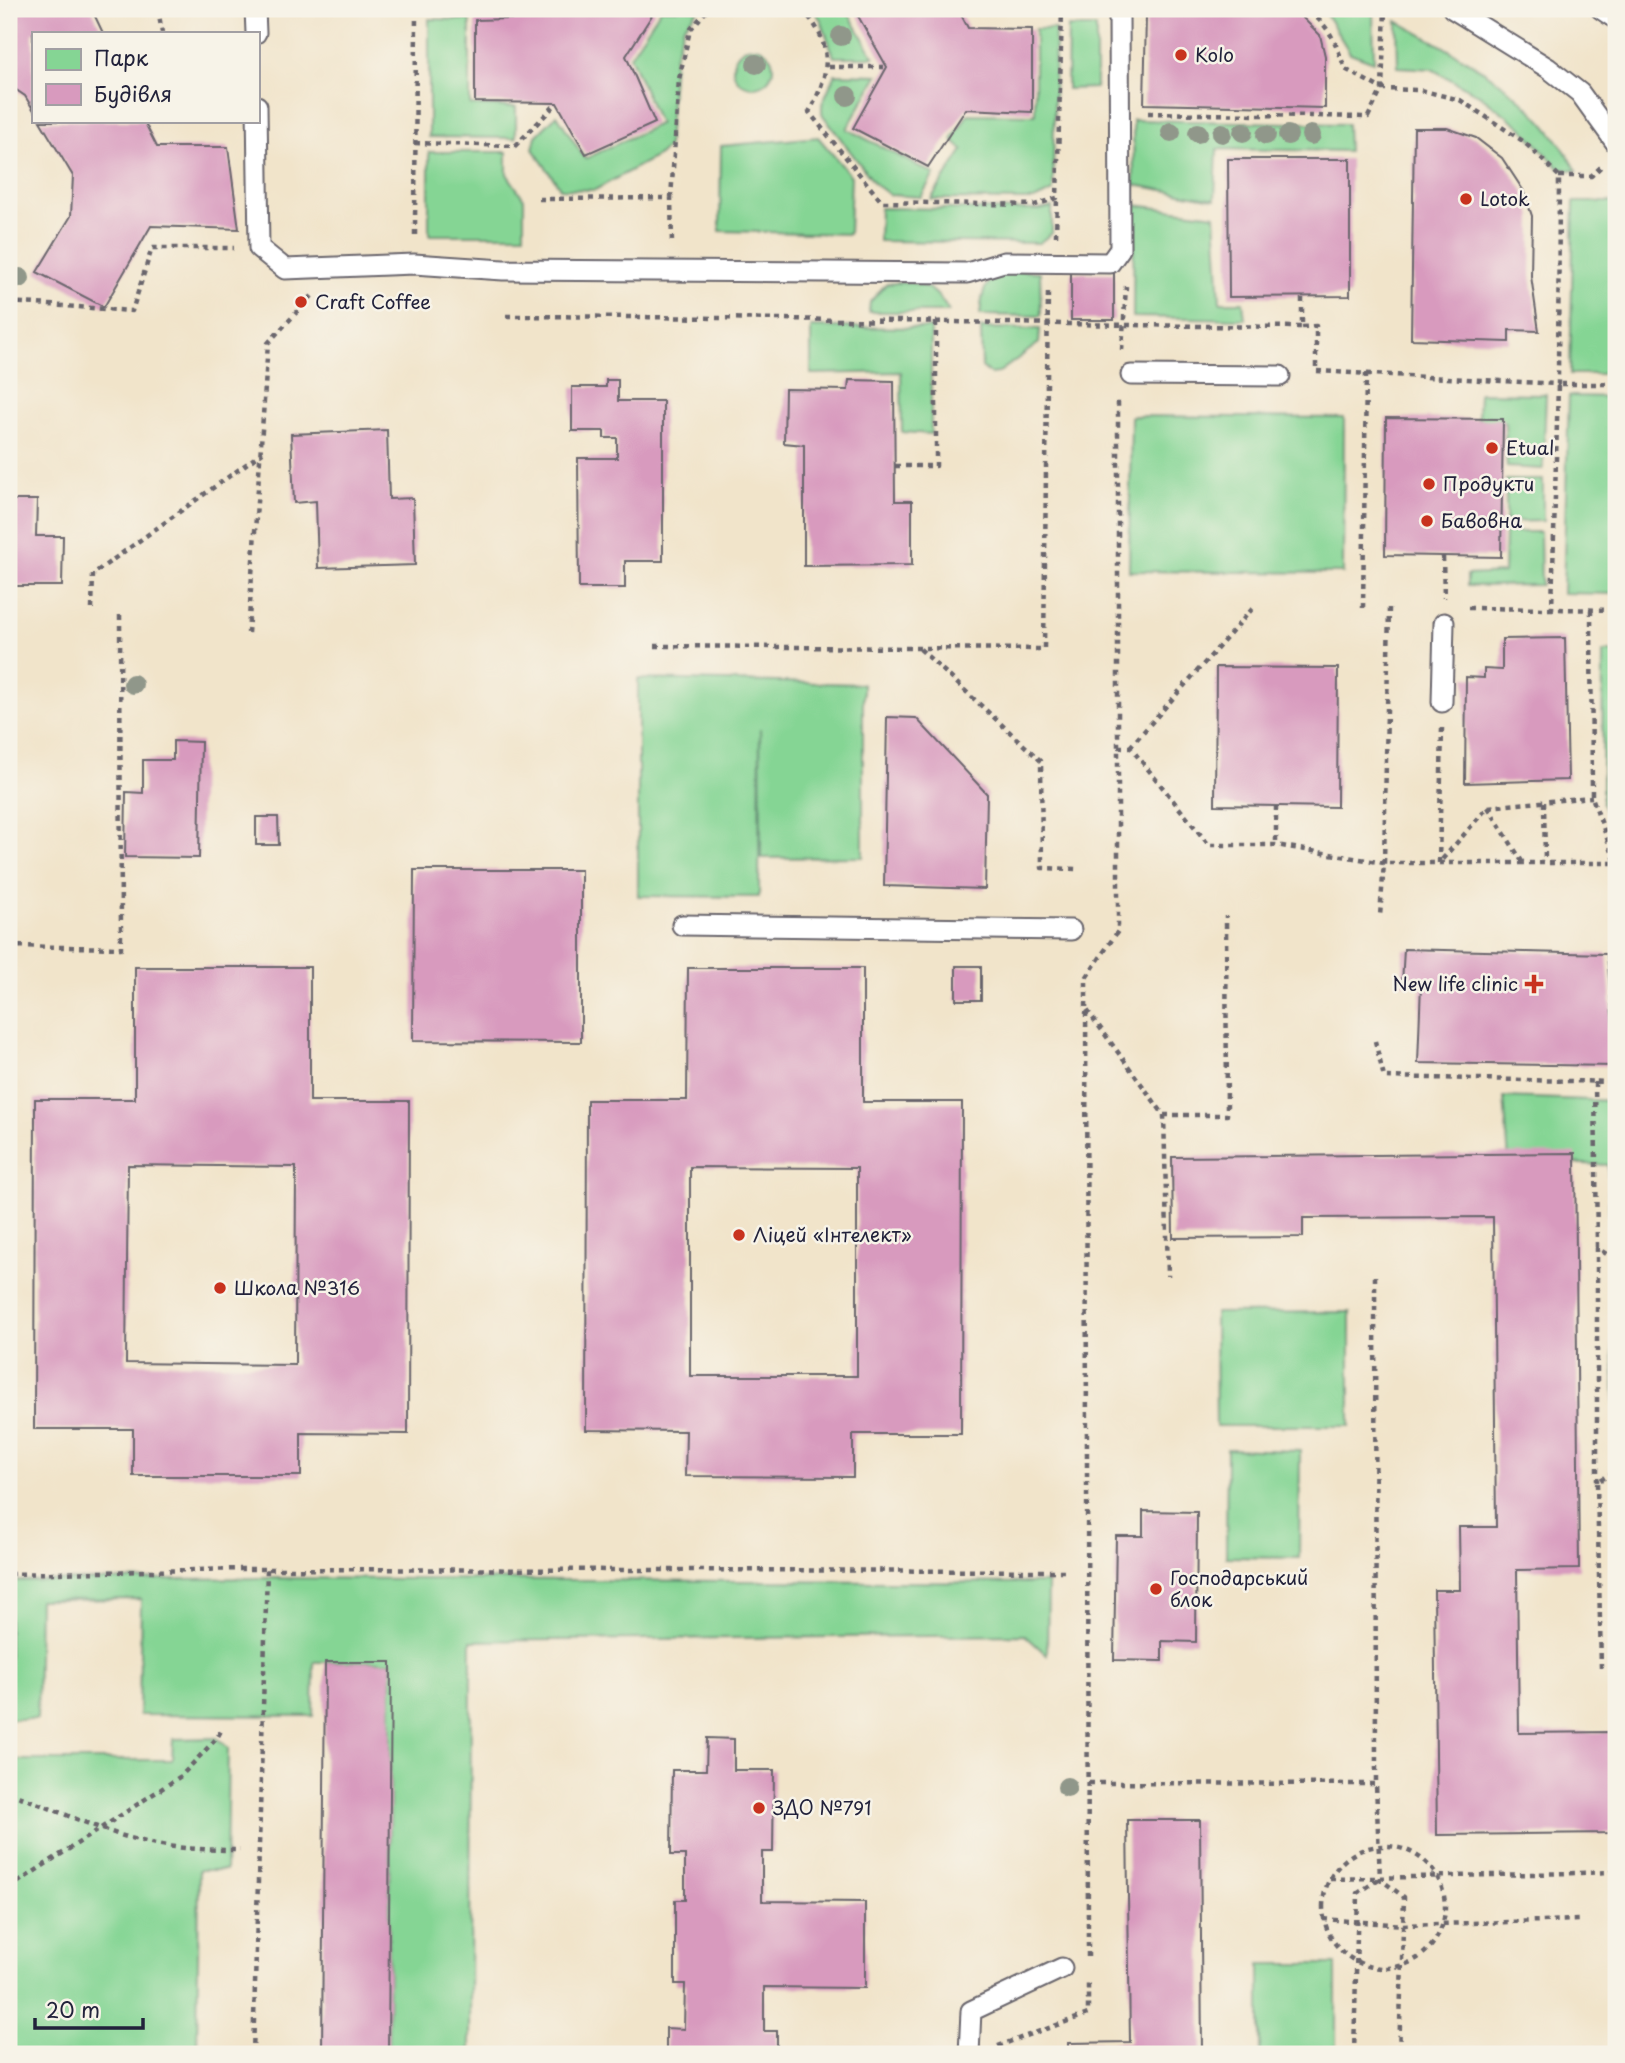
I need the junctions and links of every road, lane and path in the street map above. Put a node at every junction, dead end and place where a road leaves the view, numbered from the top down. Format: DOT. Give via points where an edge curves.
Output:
graph roads {
  1 [pos="158,9"];
  2 [pos="255,9"];
  3 [pos="416,9"];
  4 [pos="708,9"];
  5 [pos="802,9"];
  6 [pos="1062,9"];
  7 [pos="1119,9"];
  8 [pos="1304,9"];
  9 [pos="1385,9"];
  10 [pos="1453,9"];
  11 [pos="1601,9"];
  12 [pos="1616,19"];
  13 [pos="162,32"];
  14 [pos="256,32"];
  15 [pos="829,67"];
  16 [pos="887,67"];
  17 [pos="1382,89"];
  18 [pos="557,103"];
  19 [pos="1119,112"];
  20 [pos="257,122"];
  21 [pos="415,143"];
  22 [pos="1616,143"];
  23 [pos="1608,161"];
  24 [pos="1559,176"];
  25 [pos="671,198"];
  26 [pos="539,199"];
  27 [pos="259,247"];
  28 [pos="1049,262"];
  29 [pos="414,264"];
  30 [pos="339,267"];
  31 [pos="672,271"];
  32 [pos="1126,272"];
  33 [pos="1302,296"];
  34 [pos="9,302"];
  35 [pos="506,316"];
  36 [pos="936,320"];
  37 [pos="1047,325"];
  38 [pos="1126,325"];
  39 [pos="1302,327"];
  40 [pos="1366,372"];
  41 [pos="1123,375"];
  42 [pos="1280,376"];
  43 [pos="1558,384"];
  44 [pos="1616,384"];
  45 [pos="262,452"];
  46 [pos="895,466"];
  47 [pos="1443,557"];
  48 [pos="1444,579"];
  49 [pos="1253,608"];
  50 [pos="1363,608"];
  51 [pos="1389,608"];
  52 [pos="1458,608"];
  53 [pos="92,609"];
  54 [pos="1552,609"];
  55 [pos="1591,610"];
  56 [pos="1616,610"];
  57 [pos="120,612"];
  58 [pos="1444,623"];
  59 [pos="248,634"];
  60 [pos="655,646"];
  61 [pos="920,648"];
  62 [pos="1443,702"];
  63 [pos="1118,747"];
  64 [pos="1130,747"];
  65 [pos="1592,797"];
  66 [pos="1544,802"];
  67 [pos="1276,806"];
  68 [pos="1488,807"];
  69 [pos="1276,845"];
  70 [pos="1545,862"];
  71 [pos="1384,863"];
  72 [pos="1439,863"];
  73 [pos="1523,863"];
  74 [pos="1616,863"];
  75 [pos="1076,869"];
  76 [pos="1616,877"];
  77 [pos="1226,916"];
  78 [pos="1380,916"];
  79 [pos="682,925"];
  80 [pos="1071,930"];
  81 [pos="9,946"];
  82 [pos="1086,1009"];
  83 [pos="1375,1041"];
  84 [pos="1595,1082"];
  85 [pos="1616,1082"];
  86 [pos="1164,1115"];
  87 [pos="1597,1248"];
  88 [pos="1616,1260"];
  89 [pos="1168,1276"];
  90 [pos="1375,1276"];
  91 [pos="1616,1471"];
  92 [pos="1597,1482"];
  93 [pos="267,1569"];
  94 [pos="1066,1571"];
  95 [pos="9,1574"];
  96 [pos="1601,1668"];
  97 [pos="222,1728"];
  98 [pos="1089,1783"];
  99 [pos="1376,1784"];
  100 [pos="9,1793"];
  101 [pos="99,1829"];
  102 [pos="1378,1845"];
  103 [pos="240,1850"];
  104 [pos="1616,1872"];
  105 [pos="1437,1878"];
  106 [pos="1329,1879"];
  107 [pos="1380,1879"];
  108 [pos="9,1888"];
  109 [pos="1323,1919"];
  110 [pos="1578,1920"];
  111 [pos="1358,1923"];
  112 [pos="1443,1924"];
  113 [pos="1403,1925"];
  114 [pos="1088,1959"];
  115 [pos="1357,1962"];
  116 [pos="1403,1966"];
  117 [pos="1062,1968"];
  118 [pos="1088,1973"];
  119 [pos="253,2054"];
  120 [pos="969,2054"];
  121 [pos="998,2054"];
  122 [pos="1354,2054"];
  123 [pos="1399,2054"];
  1 -- 13 [label="path"];
  2 -- 14 [label="lane"];
  3 -- 21 [label="path"];
  4 -- 25 [label="path" via="690,30 679,79"];
  5 -- 15 [label="path" via="818,29"];
  6 -- 15 [label="path" via="1057,198 1035,205 882,202 809,112"];
  7 -- 19 [label="lane"];
  8 -- 17 [label="path" via="1320,18 1335,40 1345,69"];
  9 -- 17 [label="path"];
  10 -- 22 [label="lane" via="1580,93"];
  11 -- 12 [label="lane"];
  15 -- 16 [label="path"];
  17 -- 19 [label="path" via="1368,117"];
  17 -- 24 [label="path" via="1420,90 1460,100 1523,141"];
  18 -- 21 [label="path" via="515,146"];
  19 -- 28 [label="lane" via="1120,249 1110,263"];
  20 -- 27 [label="lane"];
  21 -- 29 [label="path"];
  23 -- 24 [label="path" via="1591,176"];
  24 -- 43 [label="path"];
  25 -- 26 [label="path"];
  25 -- 31 [label="path"];
  27 -- 30 [label="lane" via="285,269"];
  27 -- 34 [label="path" via="152,248 131,312"];
  28 -- 31 [label="lane" via="1004,262 967,273"];
  28 -- 37 [label="path"];
  29 -- 30 [label="lane"];
  29 -- 31 [label="lane" via="503,270"];
  30 -- 45 [label="path" via="268,343"];
  32 -- 38 [label="path"];
  33 -- 39 [label="path"];
  35 -- 36 [label="path"];
  36 -- 37 [label="path"];
  36 -- 46 [label="path" via="936,466"];
  37 -- 38 [label="path"];
  37 -- 61 [label="path" via="1044,649"];
  38 -- 39 [label="path"];
  38 -- 41 [label="path"];
  39 -- 40 [label="path" via="1316,326 1316,371"];
  40 -- 43 [label="path"];
  40 -- 50 [label="path"];
  41 -- 42 [label="lane"];
  41 -- 63 [label="path"];
  43 -- 44 [label="path"];
  43 -- 54 [label="path"];
  45 -- 53 [label="path" via="93,574"];
  45 -- 59 [label="path"];
  47 -- 48 [label="path"];
  49 -- 64 [label="path"];
  51 -- 71 [label="path"];
  52 -- 54 [label="path"];
  54 -- 55 [label="path"];
  55 -- 56 [label="path"];
  55 -- 65 [label="path"];
  57 -- 81 [label="path" via="121,948"];
  58 -- 62 [label="lane"];
  60 -- 61 [label="path"];
  61 -- 75 [label="path" via="1041,761 1042,868"];
  62 -- 72 [label="path"];
  63 -- 64 [label="path"];
  63 -- 82 [label="path" via="1118,931 1086,978"];
  64 -- 69 [label="path" via="1209,845"];
  65 -- 66 [label="path"];
  65 -- 74 [label="path"];
  66 -- 68 [label="path"];
  66 -- 70 [label="path"];
  67 -- 69 [label="path"];
  68 -- 72 [label="path"];
  68 -- 73 [label="path"];
  69 -- 71 [label="path"];
  70 -- 73 [label="path"];
  70 -- 74 [label="path"];
  71 -- 72 [label="path"];
  71 -- 78 [label="path"];
  72 -- 73 [label="path"];
  74 -- 76 [label="path"];
  77 -- 86 [label="path" via="1227,1115"];
  79 -- 80 [label="lane"];
  82 -- 86 [label="path"];
  82 -- 98 [label="path"];
  83 -- 84 [label="path" via="1384,1077"];
  84 -- 85 [label="path"];
  84 -- 87 [label="path"];
  86 -- 89 [label="path"];
  87 -- 88 [label="path"];
  87 -- 92 [label="path"];
  90 -- 99 [label="path"];
  91 -- 92 [label="path"];
  92 -- 96 [label="path"];
  93 -- 94 [label="path"];
  93 -- 95 [label="path"];
  93 -- 119 [label="path"];
  97 -- 101 [label="path" via="181,1776"];
  98 -- 99 [label="path"];
  98 -- 114 [label="path"];
  99 -- 102 [label="path"];
  100 -- 101 [label="path"];
  101 -- 103 [label="path" via="188,1849"];
  101 -- 108 [label="path"];
  102 -- 105 [label="path" via="1417,1855"];
  102 -- 106 [label="path" via="1358,1850 1341,1862"];
  102 -- 107 [label="path"];
  104 -- 105 [label="path"];
  105 -- 107 [label="path"];
  105 -- 112 [label="path" via="1446,1904"];
  106 -- 107 [label="path"];
  106 -- 109 [label="path"];
  107 -- 111 [label="path" via="1358,1893"];
  107 -- 113 [label="path" via="1404,1897"];
  109 -- 111 [label="path"];
  109 -- 115 [label="path" via="1331,1938"];
  110 -- 112 [label="path"];
  111 -- 113 [label="path"];
  111 -- 115 [label="path"];
  112 -- 113 [label="path"];
  112 -- 116 [label="path" via="1428,1949"];
  113 -- 116 [label="path"];
  115 -- 116 [label="path" via="1383,1969"];
  115 -- 122 [label="path"];
  116 -- 123 [label="path"];
  117 -- 120 [label="lane" via="971,2011"];
  118 -- 121 [label="path" via="1088,2014 998,2045"];
}
